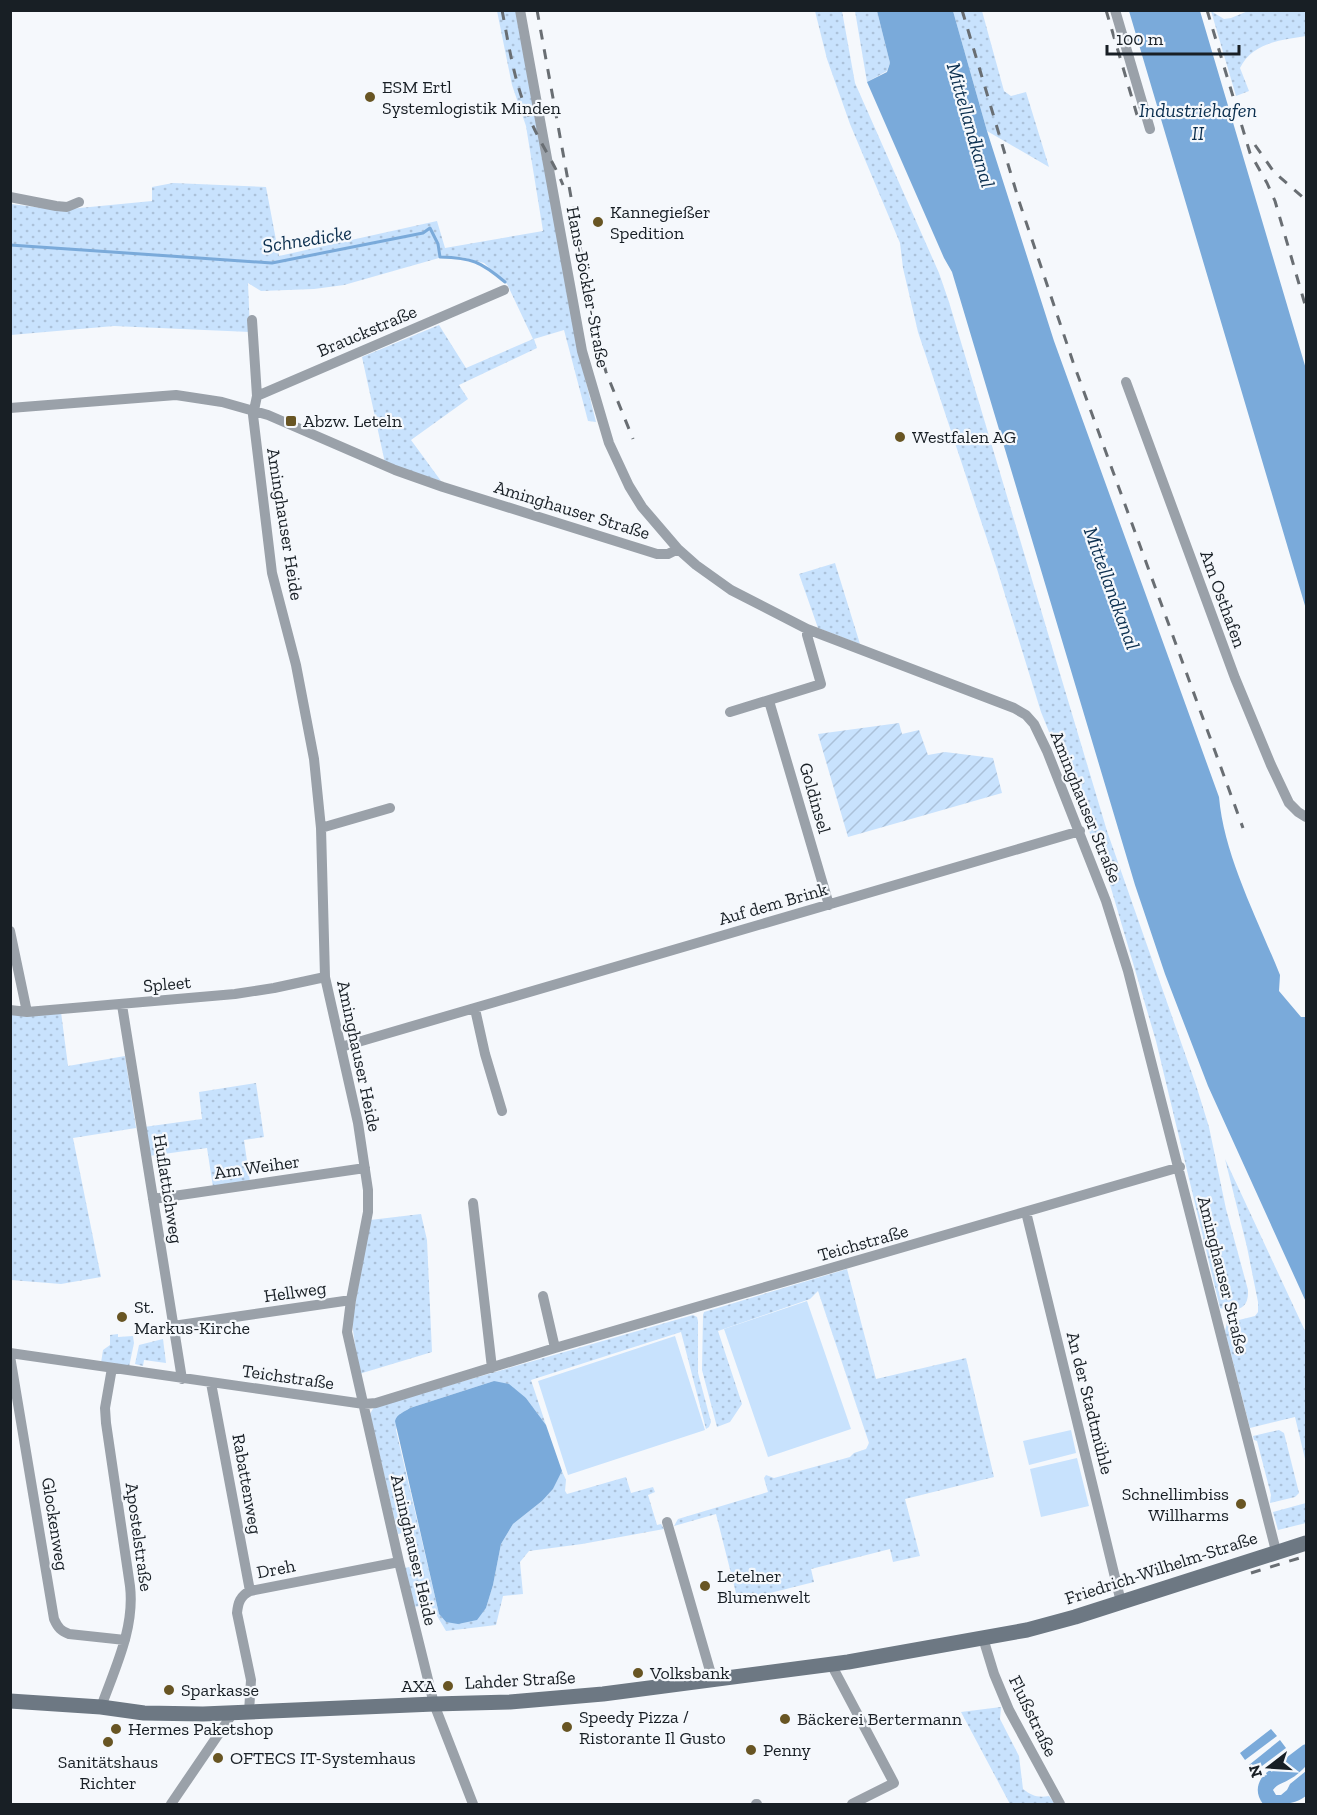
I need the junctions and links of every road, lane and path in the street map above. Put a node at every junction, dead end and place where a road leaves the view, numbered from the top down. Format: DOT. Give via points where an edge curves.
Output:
graph roads {
  1 [pos="520,10"];
  2 [pos="1115,10"];
  3 [pos="1150,129"];
  4 [pos="10,197"];
  5 [pos="79,201"];
  6 [pos="504,290"];
  7 [pos="252,320"];
  8 [pos="1126,382"];
  9 [pos="257,396"];
  10 [pos="10,408"];
  11 [pos="254,410"];
  12 [pos="678,549"];
  13 [pos="807,629"];
  14 [pos="769,701"];
  15 [pos="730,712"];
  16 [pos="390,808"];
  17 [pos="1306,817"];
  18 [pos="321,828"];
  19 [pos="1080,831"];
  20 [pos="829,905"];
  21 [pos="10,931"];
  22 [pos="325,977"];
  23 [pos="122,1005"];
  24 [pos="475,1009"];
  25 [pos="10,1010"];
  26 [pos="27,1012"];
  27 [pos="341,1047"];
  28 [pos="502,1111"];
  29 [pos="1180,1167"];
  30 [pos="365,1168"];
  31 [pos="153,1198"];
  32 [pos="473,1203"];
  33 [pos="1026,1212"];
  34 [pos="543,1296"];
  35 [pos="351,1300"];
  36 [pos="173,1326"];
  37 [pos="555,1348"];
  38 [pos="10,1355"];
  39 [pos="112,1368"];
  40 [pos="492,1368"];
  41 [pos="182,1378"];
  42 [pos="211,1383"];
  43 [pos="364,1404"];
  44 [pos="667,1522"];
  45 [pos="1306,1543"];
  46 [pos="1276,1551"];
  47 [pos="399,1562"];
  48 [pos="250,1590"];
  49 [pos="1121,1602"];
  50 [pos="1027,1630"];
  51 [pos="983,1638"];
  52 [pos="125,1640"];
  53 [pos="831,1664"];
  54 [pos="714,1681"];
  55 [pos="10,1701"];
  56 [pos="434,1704"];
  57 [pos="101,1707"];
  58 [pos="249,1712"];
  59 [pos="233,1713"];
  60 [pos="171,1804"];
  61 [pos="473,1804"];
  62 [pos="852,1804"];
  63 [pos="1060,1804"];
  1 -- 12 [label="street, Hans-Böckler-Straße" via="592,389 609,443 629,486"];
  2 -- 3 [label="street"];
  4 -- 5 [label="street" via="67,207"];
  6 -- 9 [label="street, Brauckstraße"];
  7 -- 9 [label="street"];
  8 -- 17 [label="street, Am Osthafen" via="1271,765 1289,803"];
  9 -- 11 [label="street"];
  10 -- 11 [label="street, Aminghauser Straße" via="176,395"];
  11 -- 12 [label="street, Aminghauser Straße" via="443,487 657,554"];
  11 -- 18 [label="street, Aminghauser Heide" via="272,573 305,709"];
  12 -- 13 [label="street, Aminghauser Straße" via="731,590"];
  13 -- 14 [label="street" via="821,684"];
  13 -- 19 [label="street, Aminghauser Straße" via="1026,715 1039,734"];
  14 -- 15 [label="street"];
  14 -- 20 [label="street, Goldinsel"];
  16 -- 18 [label="street"];
  18 -- 22 [label="street, Aminghauser Heide"];
  19 -- 20 [label="street, Auf dem Brink"];
  19 -- 29 [label="street, Aminghauser Straße" via="1128,971"];
  20 -- 24 [label="street, Auf dem Brink"];
  21 -- 26 [label="street"];
  22 -- 23 [label="street, Spleet" via="235,994"];
  22 -- 27 [label="street, Aminghauser Heide"];
  23 -- 26 [label="street, Spleet"];
  23 -- 31 [label="street, Huflattichweg"];
  24 -- 27 [label="street, Auf dem Brink"];
  24 -- 28 [label="street"];
  25 -- 26 [label="street, Spleet"];
  27 -- 30 [label="street, Aminghauser Heide"];
  29 -- 33 [label="street, Teichstraße"];
  29 -- 46 [label="street, Aminghauser Straße"];
  30 -- 31 [label="street, Am Weiher"];
  30 -- 35 [label="street, Aminghauser Heide" via="368,1212"];
  31 -- 36 [label="street, Huflattichweg"];
  32 -- 40 [label="street"];
  33 -- 37 [label="street, Teichstraße"];
  33 -- 49 [label="street, An der Stadtmühle"];
  34 -- 37 [label="street"];
  35 -- 36 [label="street, Hellweg"];
  35 -- 43 [label="street, Aminghauser Heide" via="347,1332"];
  36 -- 41 [label="street, Huflattichweg"];
  37 -- 40 [label="street, Teichstraße"];
  38 -- 39 [label="street, Teichstraße"];
  38 -- 52 [label="street, Glockenweg" via="54,1619 69,1634"];
  39 -- 41 [label="street, Teichstraße"];
  39 -- 52 [label="street, Apostelstraße" via="106,1423 132,1598"];
  40 -- 43 [label="street, Teichstraße"];
  41 -- 42 [label="street, Teichstraße"];
  42 -- 43 [label="street, Teichstraße"];
  42 -- 48 [label="street, Rabattenweg"];
  43 -- 47 [label="street, Aminghauser Heide"];
  44 -- 54 [label="street"];
  45 -- 46 [label="street, Friedrich-Wilhelm-Straße"];
  46 -- 49 [label="street, Friedrich-Wilhelm-Straße"];
  47 -- 48 [label="street, Dreh"];
  47 -- 56 [label="street, Aminghauser Heide"];
  48 -- 58 [label="street, Dreh" via="242,1595 237,1613 251,1680"];
  49 -- 50 [label="street, Friedrich-Wilhelm-Straße"];
  50 -- 51 [label="street, Lahder Straße"];
  51 -- 53 [label="street, Lahder Straße"];
  51 -- 63 [label="street, Flußstraße" via="1009,1710"];
  52 -- 57 [label="street, Apostelstraße"];
  53 -- 54 [label="street, Lahder Straße"];
  53 -- 62 [label="street" via="894,1783"];
  54 -- 56 [label="street, Lahder Straße" via="510,1702"];
  55 -- 57 [label="street, Lahder Straße"];
  56 -- 58 [label="street, Lahder Straße"];
  56 -- 61 [label="street, Aminghauser Heide"];
  57 -- 59 [label="street, Lahder Straße" via="144,1713"];
  58 -- 59 [label="street, Lahder Straße"];
  59 -- 60 [label="street"];
}
